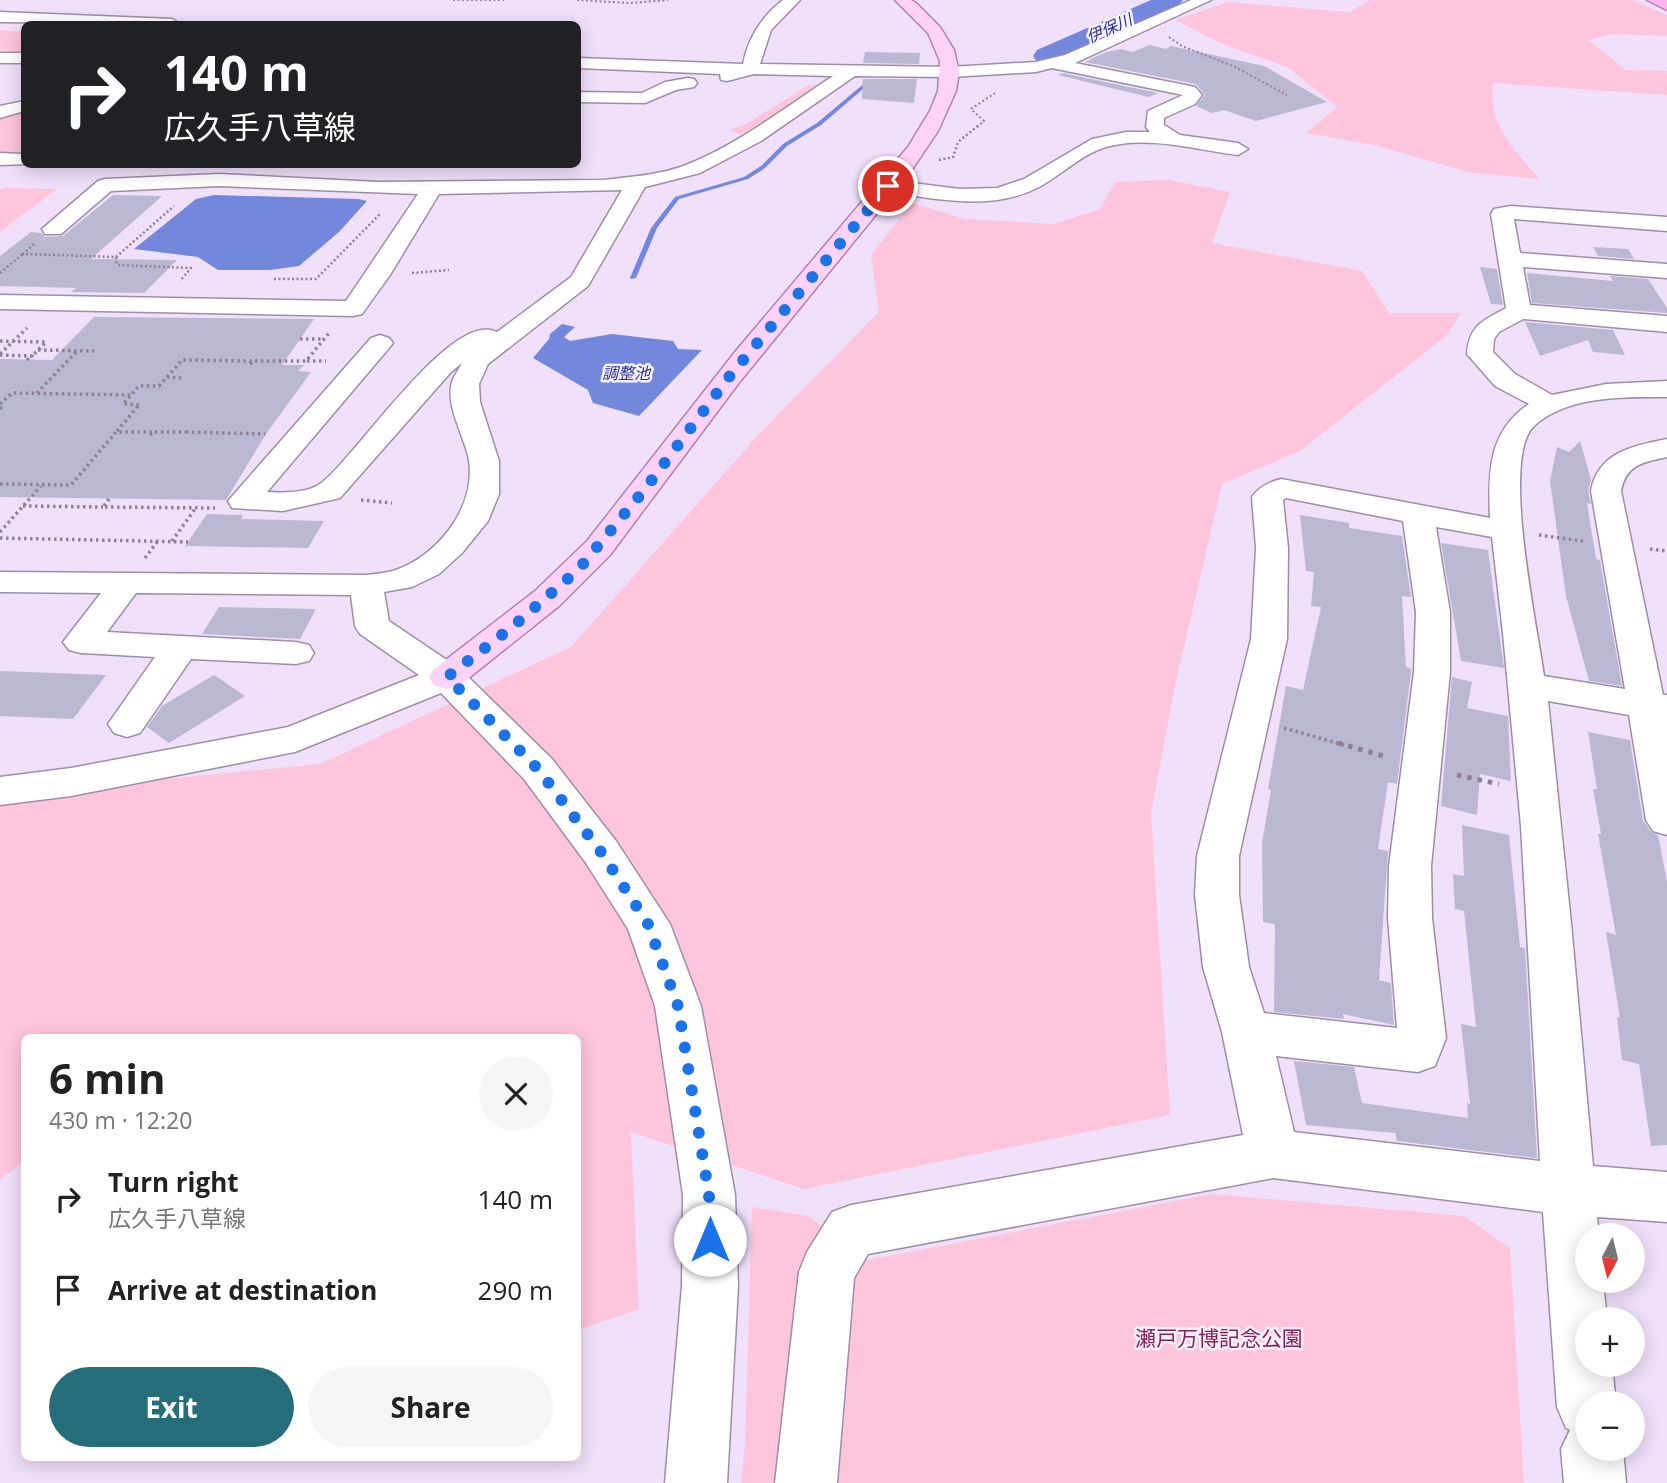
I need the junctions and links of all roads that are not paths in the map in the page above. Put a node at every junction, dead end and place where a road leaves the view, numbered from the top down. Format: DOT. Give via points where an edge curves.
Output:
graph roads {
  1 [pos="793,0"];
  2 [pos="902,0"];
  3 [pos="1204,0"];
  4 [pos="1654,0"];
  5 [pos="1667,5"];
  6 [pos="0,17"];
  7 [pos="98,21"];
  8 [pos="0,58"];
  9 [pos="21,58"];
  10 [pos="581,63"];
  11 [pos="1055,64"];
  12 [pos="751,70"];
  13 [pos="851,71"];
  14 [pos="950,72"];
  15 [pos="638,80"];
  16 [pos="688,83"];
  17 [pos="581,97"];
  18 [pos="21,107"];
  19 [pos="0,112"];
  20 [pos="764,131"];
  21 [pos="1173,139"];
  22 [pos="1238,149"];
  23 [pos="0,159"];
  24 [pos="21,160"];
  25 [pos="336,168"];
  26 [pos="637,183"];
  27 [pos="602,186"];
  28 [pos="888,186"];
  29 [pos="432,188"];
  30 [pos="1667,223"];
  31 [pos="53,229"];
  32 [pos="1511,259"];
  33 [pos="1667,271"];
  34 [pos="0,302"];
  35 [pos="1518,311"];
  36 [pos="1667,324"];
  37 [pos="503,337"];
  38 [pos="380,343"];
  39 [pos="1667,389"];
  40 [pos="1550,405"];
  41 [pos="1667,448"];
  42 [pos="1418,513"];
  43 [pos="1508,531"];
  44 [pos="0,582"];
  45 [pos="127,583"];
  46 [pos="366,585"];
  47 [pos="106,643"];
  48 [pos="181,647"];
  49 [pos="296,653"];
  50 [pos="82,674"];
  51 [pos="447,677"];
  52 [pos="1528,686"];
  53 [pos="1657,707"];
  54 [pos="127,723"];
  55 [pos="0,792"];
  56 [pos="1667,820"];
  57 [pos="1246,1032"];
  58 [pos="1273,1154"];
  59 [pos="1569,1190"];
  60 [pos="1667,1197"];
  61 [pos="1585,1391"];
  62 [pos="1593,1461"];
  63 [pos="696,1483"];
  64 [pos="806,1483"];
  65 [pos="1595,1483"];
  1 -- 12 [label="street" via="777,11 760,34"];
  2 -- 14 [label="main road" via="934,30 948,54"];
  3 -- 11 [label="street"];
  4 -- 5 [label="highway"];
  6 -- 7 [label="street"];
  8 -- 9 [label="street"];
  10 -- 12 [label="street"];
  11 -- 14 [label="street"];
  11 -- 21 [label="street" via="1189,91 1193,95 1189,100 1155,115 1155,127"];
  12 -- 13 [label="street"];
  12 -- 16 [label="street"];
  13 -- 14 [label="street"];
  13 -- 20 [label="street"];
  14 -- 28 [label="main road" via="944,99"];
  15 -- 16 [label="street"];
  16 -- 17 [label="street" via="645,98"];
  18 -- 19 [label="street"];
  20 -- 26 [label="street" via="693,169"];
  20 -- 27 [label="street" via="625,167"];
  21 -- 22 [label="street"];
  21 -- 28 [label="street" via="1099,143 1029,184 1007,191 963,194"];
  23 -- 24 [label="street"];
  25 -- 29 [label="street"];
  26 -- 27 [label="street"];
  26 -- 37 [label="street" via="580,281"];
  27 -- 29 [label="street"];
  28 -- 51 [label="main road" via="729,377 578,570"];
  29 -- 31 [label="street" via="204,181 105,185"];
  29 -- 34 [label="street" via="353,309"];
  30 -- 32 [label="street" via="1502,214"];
  32 -- 33 [label="street"];
  32 -- 35 [label="street"];
  35 -- 36 [label="street"];
  35 -- 40 [label="street" via="1480,338 1480,354 1505,380"];
  37 -- 38 [label="street" via="481,336 442,366 329,492 283,502 243,501"];
  37 -- 46 [label="street" via="477,360 465,384 484,461 484,494 472,521 426,567 400,580"];
  39 -- 40 [label="street" via="1582,395"];
  40 -- 43 [label="street" via="1537,410 1514,432 1505,461"];
  41 -- 53 [label="street" via="1615,466 1607,479 1605,503"];
  42 -- 43 [label="street"];
  42 -- 57 [label="street" via="1281,488 1267,497 1272,548 1269,639 1218,856 1217,895 1226,967"];
  42 -- 57 [label="street" via="1433,612 1432,672 1410,866 1409,918 1422,1038 1418,1051"];
  43 -- 52 [label="street"];
  44 -- 45 [label="street"];
  45 -- 46 [label="street"];
  45 -- 47 [label="street" via="81,642"];
  46 -- 51 [label="street" via="372,626"];
  47 -- 48 [label="street"];
  47 -- 50 [label="street"];
  48 -- 49 [label="street"];
  48 -- 54 [label="street"];
  51 -- 55 [label="street" via="295,739"];
  51 -- 63 [label="street" via="538,769 601,852 648,924 678,1006 709,1195 710,1286"];
  52 -- 53 [label="street"];
  52 -- 59 [label="street"];
  53 -- 56 [label="street"];
  57 -- 58 [label="street"];
  58 -- 59 [label="street"];
  58 -- 64 [label="street" via="851,1231 827,1272"];
  59 -- 60 [label="street"];
  59 -- 61 [label="street"];
  62 -- 65 [label="street"];
}
